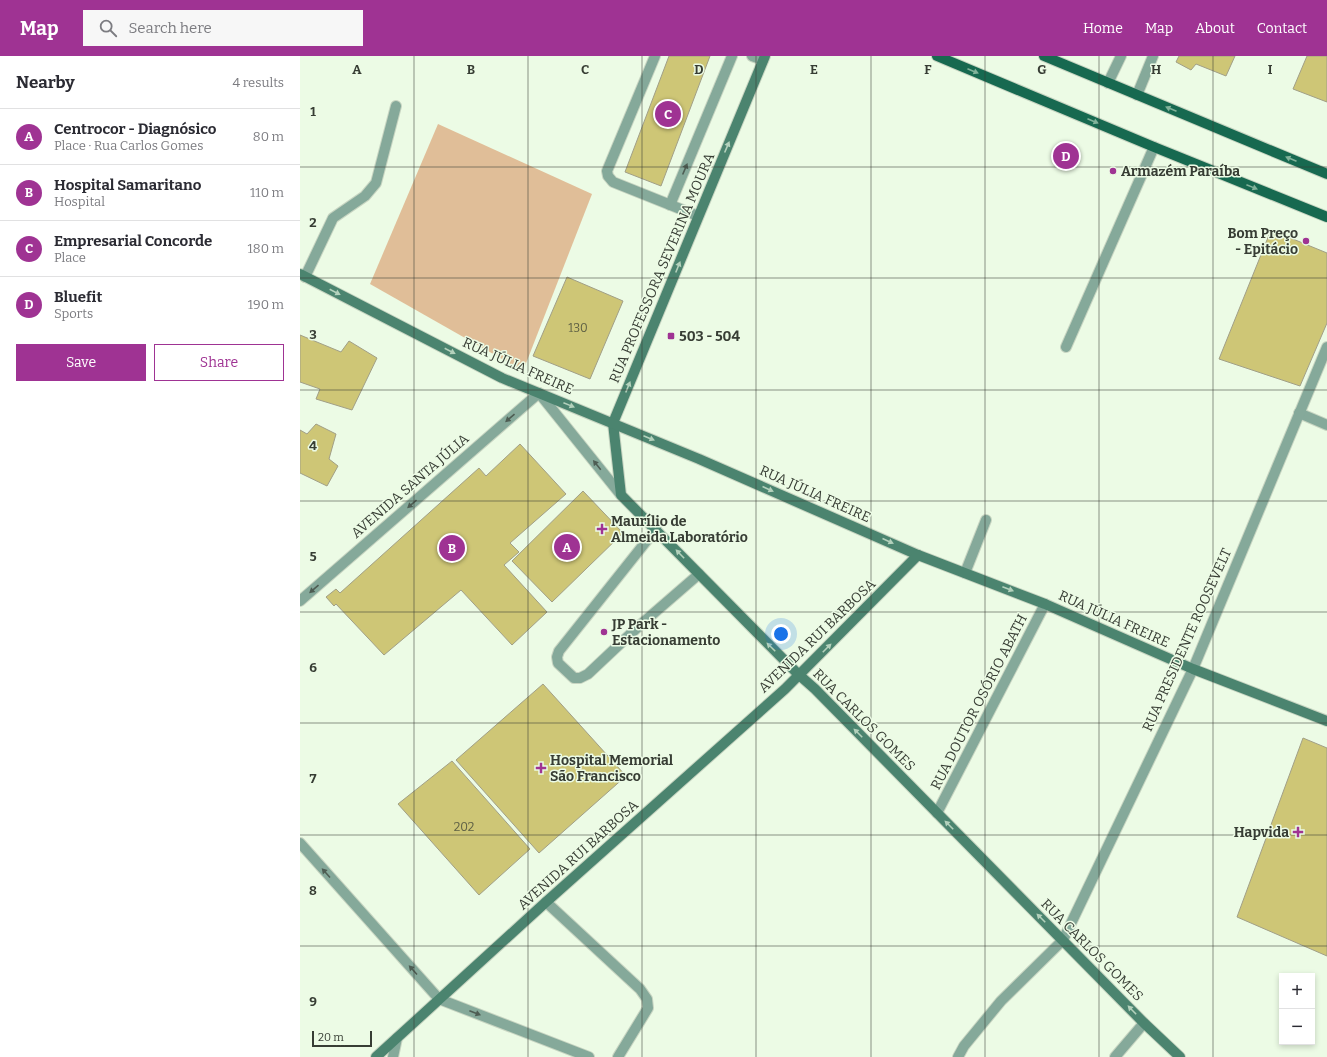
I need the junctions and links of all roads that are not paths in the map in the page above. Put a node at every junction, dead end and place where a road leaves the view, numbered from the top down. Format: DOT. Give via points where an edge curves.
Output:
graph roads {
  1 [pos="655,56"];
  2 [pos="732,56"];
  3 [pos="752,56"];
  4 [pos="937,56"];
  5 [pos="1044,56"];
  6 [pos="1121,56"];
  7 [pos="1153,56"];
  8 [pos="764,58"];
  9 [pos="1108,83"];
  10 [pos="1137,95"];
  11 [pos="396,106"];
  12 [pos="1154,147"];
  13 [pos="1327,174"];
  14 [pos="670,205"];
  15 [pos="698,216"];
  16 [pos="1327,217"];
  17 [pos="302,276"];
  18 [pos="1066,347"];
  19 [pos="1327,347"];
  20 [pos="539,393"];
  21 [pos="1299,413"];
  22 [pos="613,423"];
  23 [pos="1327,425"];
  24 [pos="621,495"];
  25 [pos="986,520"];
  26 [pos="656,529"];
  27 [pos="918,555"];
  28 [pos="965,573"];
  29 [pos="699,574"];
  30 [pos="300,601"];
  31 [pos="1045,604"];
  32 [pos="1193,668"];
  33 [pos="798,674"];
  34 [pos="1327,721"];
  35 [pos="937,813"];
  36 [pos="300,843"];
  37 [pos="546,902"];
  38 [pos="1063,940"];
  39 [pos="438,999"];
  40 [pos="1144,1023"];
  41 [pos="397,1038"];
  42 [pos="376,1057"];
  43 [pos="393,1057"];
  44 [pos="589,1057"];
  45 [pos="618,1057"];
  46 [pos="958,1057"];
  47 [pos="1114,1057"];
  48 [pos="1180,1057"];
  1 -- 14 [label="street" via="607,171 613,182"];
  14 -- 2 [label="street, one-way"];
  3 -- 8 [label="street"];
  4 -- 12 [label="main road, one-way"];
  5 -- 9 [label="main road"];
  6 -- 9 [label="street"];
  7 -- 10 [label="street"];
  15 -- 8 [label="main road, RUA PROFESSORA SEVERINA MOURA, one-way"];
  9 -- 10 [label="main road"];
  13 -- 10 [label="main road, one-way"];
  11 -- 17 [label="street" via="376,182 365,196 333,218"];
  12 -- 16 [label="main road, one-way"];
  12 -- 18 [label="street"];
  14 -- 15 [label="street"];
  22 -- 15 [label="main road, RUA PROFESSORA SEVERINA MOURA, one-way"];
  17 -- 20 [label="main road, RUA JÚLIA FREIRE, one-way" via="502,378"];
  19 -- 21 [label="street, RUA PRESIDENTE ROOSEVELT"];
  20 -- 22 [label="main road, RUA JÚLIA FREIRE, one-way"];
  24 -- 20 [label="street, RUA CARLOS GOMES, one-way"];
  20 -- 30 [label="street, AVENIDA SANTA JÚLIA, one-way"];
  21 -- 23 [label="street"];
  21 -- 32 [label="street, RUA PRESIDENTE ROOSEVELT"];
  22 -- 24 [label="main road, RUA PROFESSORA SEVERINA MOURA"];
  22 -- 27 [label="main road, RUA JÚLIA FREIRE, one-way"];
  24 -- 26 [label="main road, RUA CARLOS GOMES"];
  25 -- 28 [label="street"];
  29 -- 26 [label="main road, RUA CARLOS GOMES, one-way"];
  26 -- 29 [label="street" via="559,650 558,663 574,678 588,674"];
  27 -- 28 [label="main road, RUA JÚLIA FREIRE"];
  33 -- 27 [label="main road, AVENIDA RUI BARBOSA, one-way" via="817,658"];
  28 -- 31 [label="main road, RUA JÚLIA FREIRE, one-way"];
  33 -- 29 [label="main road, RUA CARLOS GOMES, one-way"];
  31 -- 32 [label="main road, RUA JÚLIA FREIRE"];
  31 -- 35 [label="street, RUA DOUTOR OSÓRIO ABATH"];
  32 -- 34 [label="main road, RUA JÚLIA FREIRE"];
  32 -- 38 [label="street, RUA PRESIDENTE ROOSEVELT"];
  35 -- 33 [label="main road, RUA CARLOS GOMES, one-way"];
  33 -- 37 [label="main road, AVENIDA RUI BARBOSA" via="785,689"];
  38 -- 35 [label="main road, RUA CARLOS GOMES, one-way"];
  39 -- 36 [label="street, one-way"];
  37 -- 39 [label="main road, AVENIDA RUI BARBOSA"];
  37 -- 45 [label="street" via="640,988 647,999 648,1008"];
  40 -- 38 [label="main road, RUA CARLOS GOMES, one-way"];
  38 -- 46 [label="street" via="1000,1001"];
  39 -- 41 [label="main road, AVENIDA RUI BARBOSA"];
  39 -- 44 [label="street, one-way"];
  40 -- 47 [label="street"];
  40 -- 48 [label="main road, RUA CARLOS GOMES"];
  41 -- 42 [label="main road, AVENIDA RUI BARBOSA"];
  41 -- 43 [label="street"];
}
